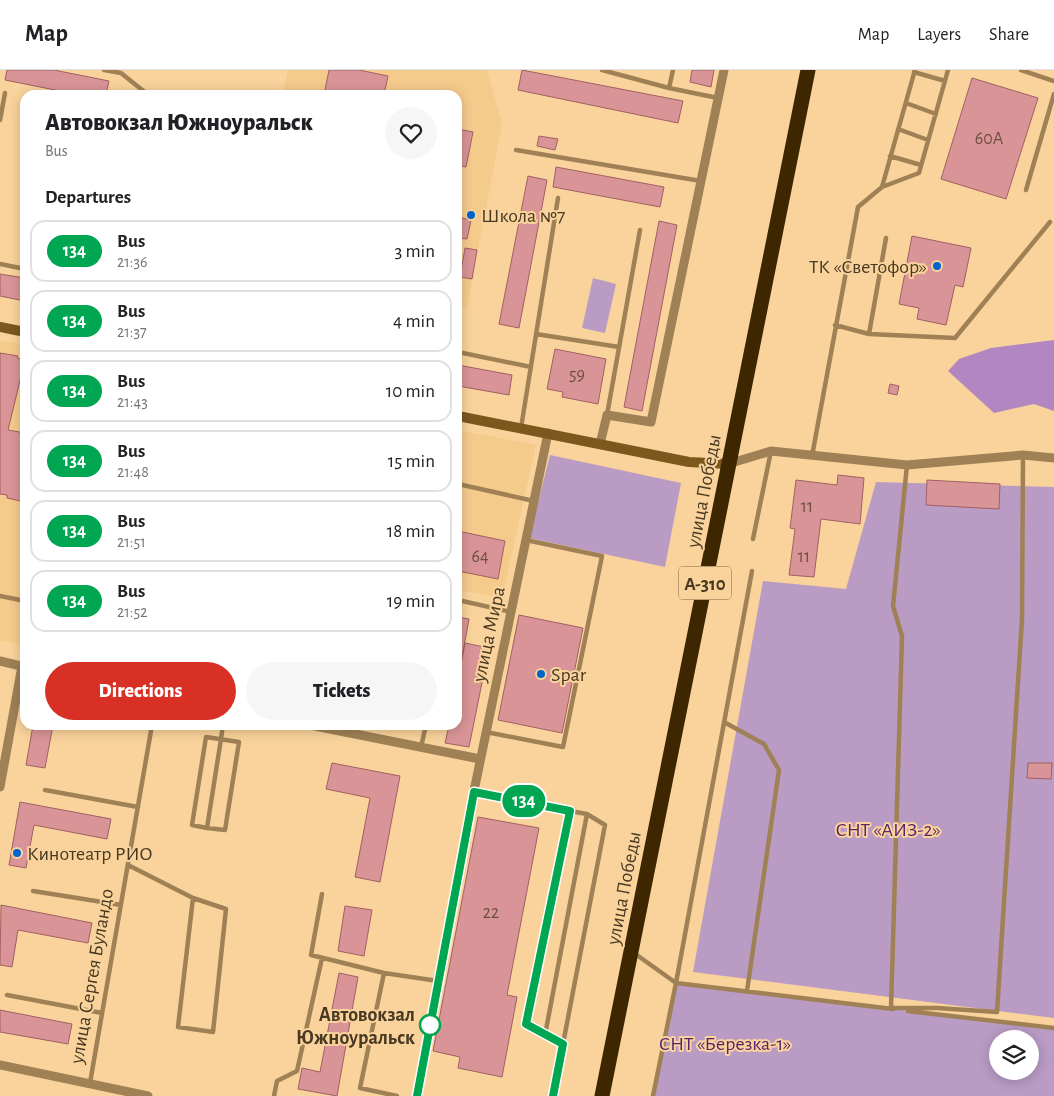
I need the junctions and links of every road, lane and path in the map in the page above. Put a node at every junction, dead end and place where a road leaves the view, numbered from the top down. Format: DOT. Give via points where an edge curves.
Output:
graph roads {
  1 [pos="104,70"];
  2 [pos="602,70"];
  3 [pos="673,70"];
  4 [pos="724,70"];
  5 [pos="808,70"];
  6 [pos="948,70"];
  7 [pos="1021,70"];
  8 [pos="915,71"];
  9 [pos="945,81"];
  10 [pos="1054,81"];
  11 [pos="669,88"];
  12 [pos="142,90"];
  13 [pos="5,93"];
  14 [pos="1054,94"];
  15 [pos="718,98"];
  16 [pos="906,103"];
  17 [pos="936,114"];
  18 [pos="0,120"];
  19 [pos="898,129"];
  20 [pos="928,140"];
  21 [pos="516,150"];
  22 [pos="890,156"];
  23 [pos="921,165"];
  24 [pos="701,182"];
  25 [pos="882,187"];
  26 [pos="1026,190"];
  27 [pos="558,198"];
  28 [pos="1050,222"];
  29 [pos="640,230"];
  30 [pos="886,238"];
  31 [pos="0,264"];
  32 [pos="20,268"];
  33 [pos="835,325"];
  34 [pos="0,327"];
  35 [pos="20,331"];
  36 [pos="536,334"];
  37 [pos="869,334"];
  38 [pos="619,347"];
  39 [pos="462,353"];
  40 [pos="531,366"];
  41 [pos="607,415"];
  42 [pos="462,417"];
  43 [pos="521,428"];
  44 [pos="548,434"];
  45 [pos="600,444"];
  46 [pos="771,452"];
  47 [pos="1023,456"];
  48 [pos="812,457"];
  49 [pos="1054,458"];
  50 [pos="728,464"];
  51 [pos="908,465"];
  52 [pos="462,485"];
  53 [pos="534,501"];
  54 [pos="753,538"];
  55 [pos="526,540"];
  56 [pos="752,572"];
  57 [pos="0,596"];
  58 [pos="20,600"];
  59 [pos="462,601"];
  60 [pos="511,612"];
  61 [pos="0,661"];
  62 [pos="20,665"];
  63 [pos="20,686"];
  64 [pos="724,722"];
  65 [pos="151,730"];
  66 [pos="222,730"];
  67 [pos="345,730"];
  68 [pos="425,730"];
  69 [pos="486,732"];
  70 [pos="221,739"];
  71 [pos="421,747"];
  72 [pos="480,759"];
  73 [pos="0,787"];
  74 [pos="45,790"];
  75 [pos="474,792"];
  76 [pos="138,807"];
  77 [pos="570,811"];
  78 [pos="587,814"];
  79 [pos="207,828"];
  80 [pos="128,865"];
  81 [pos="33,891"];
  82 [pos="322,894"];
  83 [pos="194,898"];
  84 [pos="121,905"];
  85 [pos="631,950"];
  86 [pos="322,958"];
  87 [pos="384,973"];
  88 [pos="438,981"];
  89 [pos="676,983"];
  90 [pos="747,992"];
  91 [pos="7,995"];
  92 [pos="890,1008"];
  93 [pos="102,1013"];
  94 [pos="1054,1028"];
  95 [pos="545,1034"];
  96 [pos="563,1044"];
  97 [pos="0,1065"];
  98 [pos="90,1084"];
  99 [pos="148,1096"];
  100 [pos="274,1096"];
  101 [pos="397,1096"];
  102 [pos="417,1096"];
  103 [pos="553,1096"];
  104 [pos="602,1096"];
  105 [pos="653,1096"];
  1 -- 12 [label="lane" via="121,74"];
  2 -- 11 [label="lane"];
  3 -- 11 [label="lane"];
  4 -- 15 [label="street"];
  5 -- 50 [label="highway, улица Победы / А-310"];
  6 -- 9 [label="lane"];
  7 -- 10 [label="lane"];
  8 -- 9 [label="lane"];
  8 -- 16 [label="lane"];
  9 -- 17 [label="lane"];
  11 -- 15 [label="lane"];
  13 -- 18 [label="lane"];
  14 -- 26 [label="lane"];
  15 -- 24 [label="street"];
  16 -- 17 [label="lane"];
  16 -- 19 [label="lane"];
  17 -- 20 [label="lane"];
  19 -- 20 [label="lane"];
  19 -- 22 [label="lane"];
  20 -- 23 [label="lane"];
  21 -- 24 [label="lane"];
  22 -- 23 [label="lane"];
  22 -- 25 [label="lane"];
  23 -- 25 [label="lane" via="919,173"];
  24 -- 41 [label="street" via="651,422"];
  25 -- 33 [label="lane" via="858,207"];
  27 -- 36 [label="lane"];
  28 -- 37 [label="lane" via="955,338"];
  29 -- 38 [label="lane"];
  30 -- 37 [label="lane"];
  31 -- 32 [label="lane"];
  33 -- 37 [label="lane"];
  33 -- 48 [label="lane"];
  34 -- 35 [label="street"];
  36 -- 38 [label="lane"];
  36 -- 40 [label="lane"];
  38 -- 41 [label="lane"];
  39 -- 40 [label="lane"];
  40 -- 43 [label="lane"];
  41 -- 45 [label="street"];
  42 -- 43 [label="street"];
  43 -- 44 [label="street"];
  44 -- 45 [label="street"];
  44 -- 53 [label="street, улица Мира"];
  45 -- 50 [label="street" via="689,462"];
  46 -- 48 [label="street"];
  46 -- 50 [label="street"];
  46 -- 54 [label="lane"];
  47 -- 49 [label="street"];
  47 -- 51 [label="street"];
  47 -- 92 [label="lane" via="1022,618 998,1012"];
  48 -- 51 [label="street"];
  50 -- 85 [label="highway, улица Победы / А-310"];
  51 -- 92 [label="lane" via="892,606 902,636"];
  52 -- 53 [label="lane"];
  53 -- 55 [label="street, улица Мира"];
  55 -- 60 [label="street, улица Мира"];
  55 -- 69 [label="lane" via="602,556 565,737 563,746"];
  56 -- 64 [label="lane"];
  57 -- 58 [label="lane"];
  59 -- 60 [label="lane"];
  60 -- 69 [label="street, улица Мира"];
  61 -- 62 [label="street"];
  63 -- 73 [label="street"];
  64 -- 89 [label="lane"];
  64 -- 90 [label="lane" via="764,744 779,770"];
  65 -- 76 [label="lane, улица Сергея Буландо"];
  66 -- 70 [label="lane"];
  67 -- 71 [label="street"];
  68 -- 71 [label="lane"];
  69 -- 72 [label="street, улица Мира"];
  70 -- 79 [label="lane"];
  70 -- 79 [label="lane" via="206,736 196,796 192,825"];
  70 -- 79 [label="lane" via="239,742 225,830"];
  71 -- 72 [label="street"];
  72 -- 75 [label="street, улица Мира"];
  74 -- 76 [label="lane"];
  75 -- 77 [label="lane"];
  75 -- 88 [label="street, улица Мира"];
  76 -- 80 [label="lane, улица Сергея Буландо"];
  77 -- 78 [label="lane"];
  77 -- 95 [label="lane" via="526,1024"];
  78 -- 95 [label="lane"];
  78 -- 96 [label="lane" via="605,826"];
  80 -- 83 [label="lane"];
  80 -- 84 [label="lane, улица Сергея Буландо"];
  81 -- 84 [label="lane"];
  82 -- 86 [label="lane" via="311,955"];
  83 -- 83 [label="lane" via="178,1027 213,1032 226,909"];
  84 -- 93 [label="lane, улица Сергея Буландо"];
  85 -- 89 [label="lane"];
  85 -- 104 [label="highway, улица Победы / А-310"];
  86 -- 87 [label="lane"];
  86 -- 100 [label="lane" via="297,1071 277,1081"];
  87 -- 88 [label="lane"];
  87 -- 101 [label="lane" via="360,1088"];
  88 -- 102 [label="street, улица Мира"];
  89 -- 90 [label="lane"];
  89 -- 105 [label="lane"];
  90 -- 92 [label="lane"];
  91 -- 93 [label="lane"];
  92 -- 94 [label="lane"];
  93 -- 98 [label="lane, улица Сергея Буландо"];
  95 -- 96 [label="lane"];
  96 -- 103 [label="lane"];
  97 -- 98 [label="street"];
  98 -- 99 [label="street"];
}
